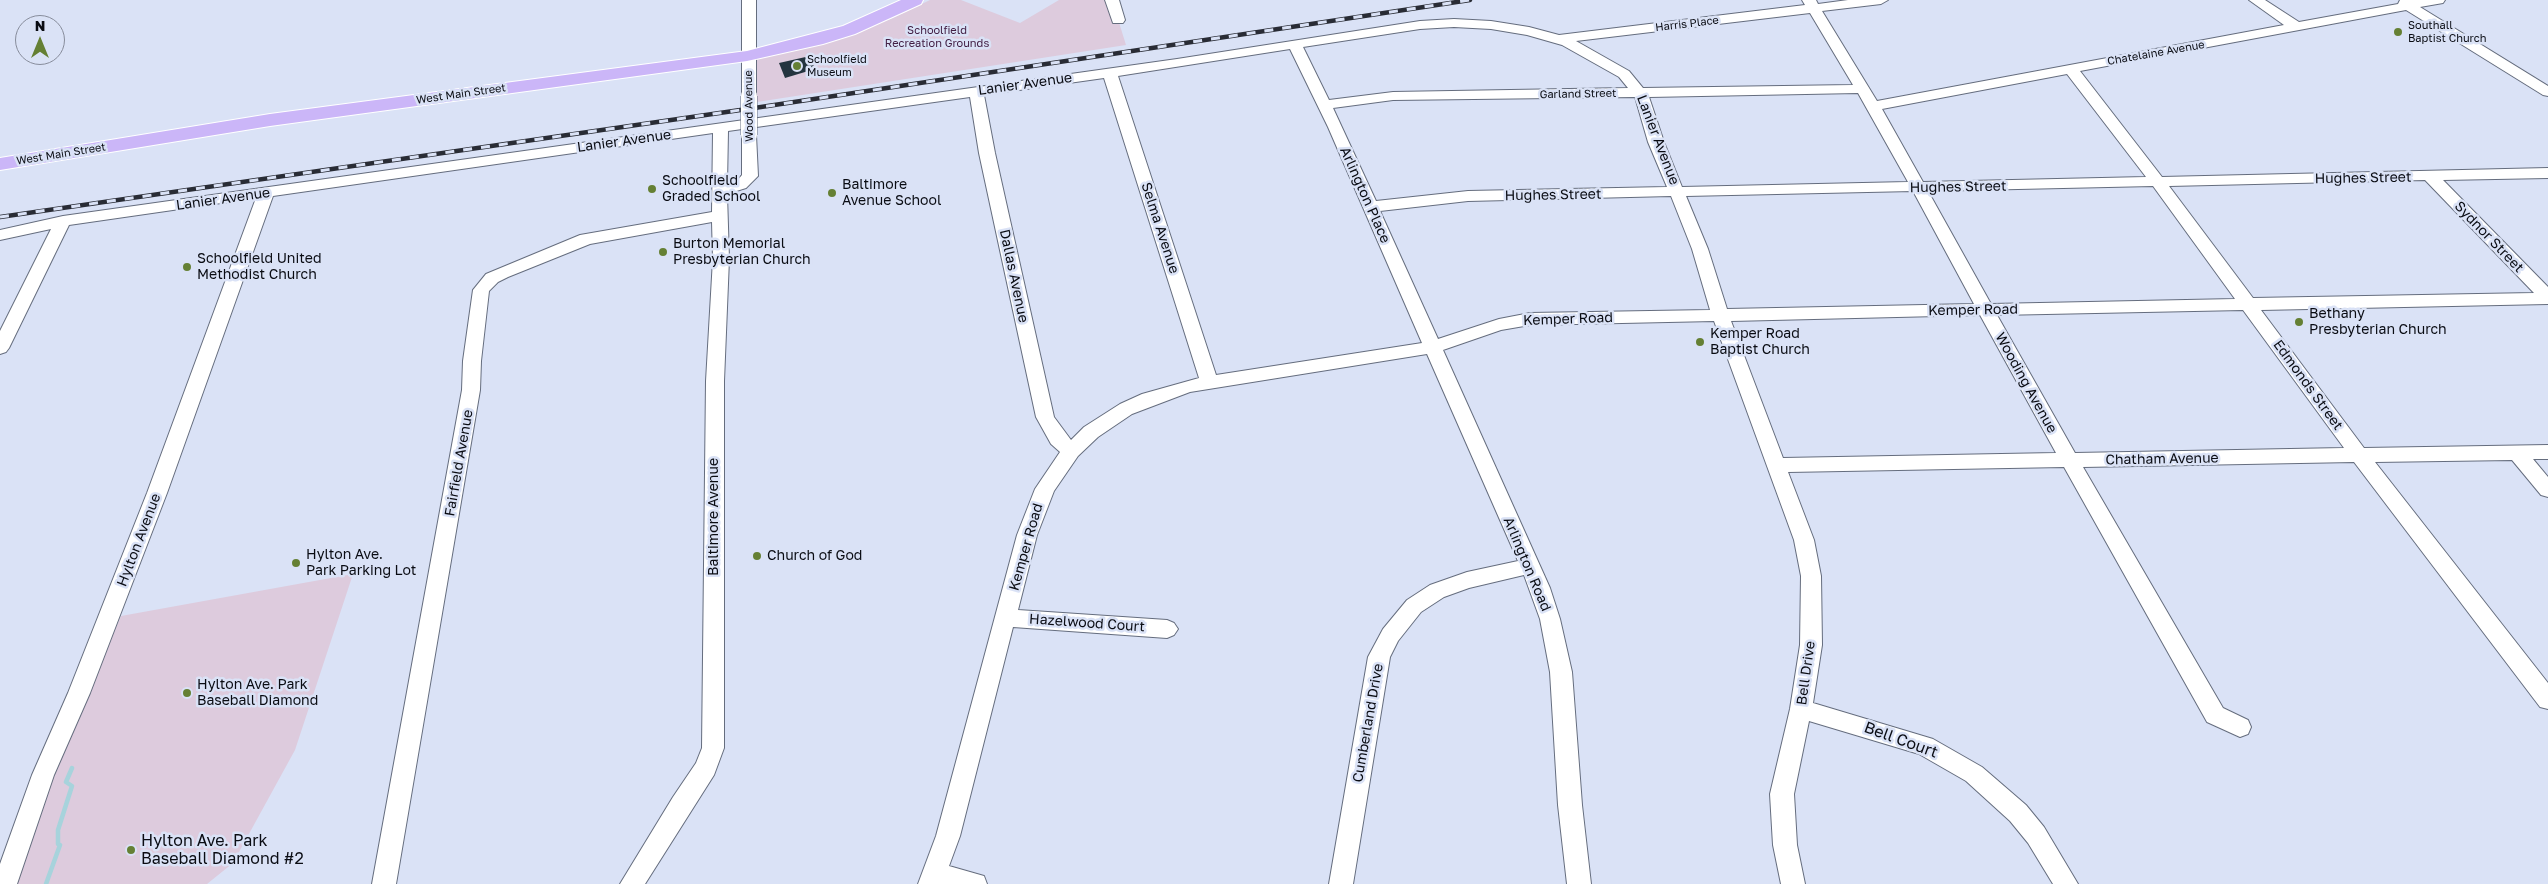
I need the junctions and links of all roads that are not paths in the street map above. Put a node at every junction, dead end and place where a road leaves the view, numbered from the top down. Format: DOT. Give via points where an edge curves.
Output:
graph roads {
  1 [pos="750,0"];
  2 [pos="915,0"];
  3 [pos="1112,0"];
  4 [pos="1881,0"];
  5 [pos="2256,0"];
  6 [pos="2438,0"];
  7 [pos="2403,3"];
  8 [pos="1812,5"];
  9 [pos="1118,20"];
  10 [pos="2297,27"];
  11 [pos="1559,39"];
  12 [pos="1295,45"];
  13 [pos="748,56"];
  14 [pos="2071,69"];
  15 [pos="1110,73"];
  16 [pos="2548,74"];
  17 [pos="2520,75"];
  18 [pos="1863,89"];
  19 [pos="976,91"];
  20 [pos="1640,92"];
  21 [pos="2548,92"];
  22 [pos="1324,105"];
  23 [pos="1873,106"];
  24 [pos="721,127"];
  25 [pos="0,164"];
  26 [pos="2548,173"];
  27 [pos="2430,176"];
  28 [pos="2158,182"];
  29 [pos="1918,188"];
  30 [pos="719,191"];
  31 [pos="266,193"];
  32 [pos="1678,193"];
  33 [pos="1369,207"];
  34 [pos="720,216"];
  35 [pos="63,221"];
  36 [pos="0,235"];
  37 [pos="2548,298"];
  38 [pos="2249,305"];
  39 [pos="1986,310"];
  40 [pos="1720,314"];
  41 [pos="1432,347"];
  42 [pos="0,348"];
  43 [pos="1209,383"];
  44 [pos="1071,451"];
  45 [pos="2548,452"];
  46 [pos="2517,453"];
  47 [pos="2359,455"];
  48 [pos="2072,461"];
  49 [pos="1776,465"];
  50 [pos="2548,490"];
  51 [pos="1530,566"];
  52 [pos="1006,618"];
  53 [pos="1168,629"];
  54 [pos="2548,700"];
  55 [pos="1801,709"];
  56 [pos="2240,727"];
  57 [pos="932,879"];
  58 [pos="5,884"];
  59 [pos="384,884"];
  60 [pos="632,884"];
  61 [pos="976,884"];
  62 [pos="1341,884"];
  63 [pos="1579,884"];
  64 [pos="1793,884"];
  65 [pos="2066,884"];
  1 -- 13 [label="street, Wood Avenue"];
  2 -- 13 [label="main road, West Main Street" via="849,30"];
  3 -- 9 [label="street"];
  4 -- 8 [label="street, Harris Place"];
  5 -- 10 [label="street"];
  6 -- 7 [label="street, Chatelaine Avenue"];
  7 -- 10 [label="street, Chatelaine Avenue"];
  7 -- 17 [label="street"];
  8 -- 11 [label="street, Harris Place"];
  8 -- 18 [label="street, Wooding Avenue"];
  10 -- 14 [label="street, Chatelaine Avenue"];
  11 -- 12 [label="street, Lanier Avenue" via="1508,27 1454,23 1420,25"];
  11 -- 20 [label="street, Lanier Avenue" via="1612,65"];
  12 -- 15 [label="street, Lanier Avenue"];
  12 -- 22 [label="street, Arlington Place"];
  13 -- 25 [label="main road, West Main Street" via="263,121"];
  13 -- 30 [label="street, Wood Avenue, bridge" via="750,176 741,184"];
  14 -- 23 [label="street, Chatelaine Avenue"];
  14 -- 28 [label="street, Edmonds Street"];
  15 -- 19 [label="street, Lanier Avenue"];
  15 -- 43 [label="street, Selma Avenue"];
  16 -- 17 [label="street"];
  17 -- 21 [label="street"];
  18 -- 20 [label="street, Garland Street"];
  18 -- 23 [label="street, Wooding Avenue"];
  19 -- 24 [label="street, Lanier Avenue"];
  19 -- 44 [label="street, Dallas Avenue" via="1045,417"];
  20 -- 22 [label="street, Garland Street" via="1394,96"];
  20 -- 32 [label="street, Lanier Avenue" via="1656,142"];
  22 -- 33 [label="street, Arlington Place"];
  23 -- 29 [label="street, Wooding Avenue"];
  24 -- 30 [label="street, Baltimore Avenue"];
  24 -- 31 [label="street, Lanier Avenue"];
  26 -- 27 [label="street, Hughes Street"];
  27 -- 28 [label="street, Hughes Street"];
  27 -- 37 [label="street, Sydnor Street"];
  28 -- 29 [label="street, Hughes Street"];
  28 -- 38 [label="street, Edmonds Street"];
  29 -- 32 [label="street, Hughes Street"];
  29 -- 39 [label="street, Wooding Avenue"];
  30 -- 34 [label="street, Baltimore Avenue"];
  31 -- 35 [label="street, Lanier Avenue"];
  31 -- 58 [label="street, Hylton Avenue" via="157,494 79,693 43,775"];
  32 -- 33 [label="street, Hughes Street" via="1468,196"];
  32 -- 40 [label="street, Lanier Avenue"];
  33 -- 41 [label="street, Arlington Place"];
  34 -- 59 [label="street, Fairfield Avenue" via="586,239 502,273 481,290 471,390"];
  34 -- 60 [label="street, Baltimore Avenue" via="714,390 714,748 706,768"];
  35 -- 36 [label="street, Lanier Avenue"];
  35 -- 42 [label="street"];
  37 -- 38 [label="street, Kemper Road"];
  38 -- 39 [label="street, Kemper Road"];
  38 -- 47 [label="street, Edmonds Street"];
  39 -- 40 [label="street, Kemper Road"];
  39 -- 48 [label="street, Wooding Avenue"];
  40 -- 41 [label="street, Kemper Road" via="1530,319 1499,325"];
  40 -- 49 [label="street, Lanier Avenue"];
  41 -- 43 [label="street, Kemper Road"];
  41 -- 51 [label="street, Arlington Road"];
  43 -- 44 [label="street, Kemper Road" via="1166,393 1126,409 1091,432"];
  44 -- 52 [label="street, Kemper Road" via="1049,482 1034,512"];
  45 -- 46 [label="street, Chatham Avenue"];
  46 -- 47 [label="street, Chatham Avenue"];
  46 -- 50 [label="street"];
  47 -- 48 [label="street, Chatham Avenue"];
  47 -- 54 [label="street, Edmonds Street"];
  48 -- 49 [label="street, Chatham Avenue"];
  48 -- 56 [label="street, Wooding Avenue" via="2215,715"];
  49 -- 55 [label="street, Bell Drive" via="1804,540 1811,576 1811,645"];
  51 -- 62 [label="street, Cumberland Drive" via="1467,580 1437,591 1414,606 1390,636 1379,657"];
  51 -- 63 [label="street, Arlington Road" via="1550,619 1559,658"];
  52 -- 53 [label="street, Hazelwood Court"];
  52 -- 57 [label="street, Kemper Road" via="948,836"];
  55 -- 64 [label="street, Bell Drive" via="1782,794 1785,845"];
  55 -- 65 [label="street, Bell Court" via="1925,746 1974,774 2018,813 2036,835"];
  57 -- 61 [label="street"];
}
